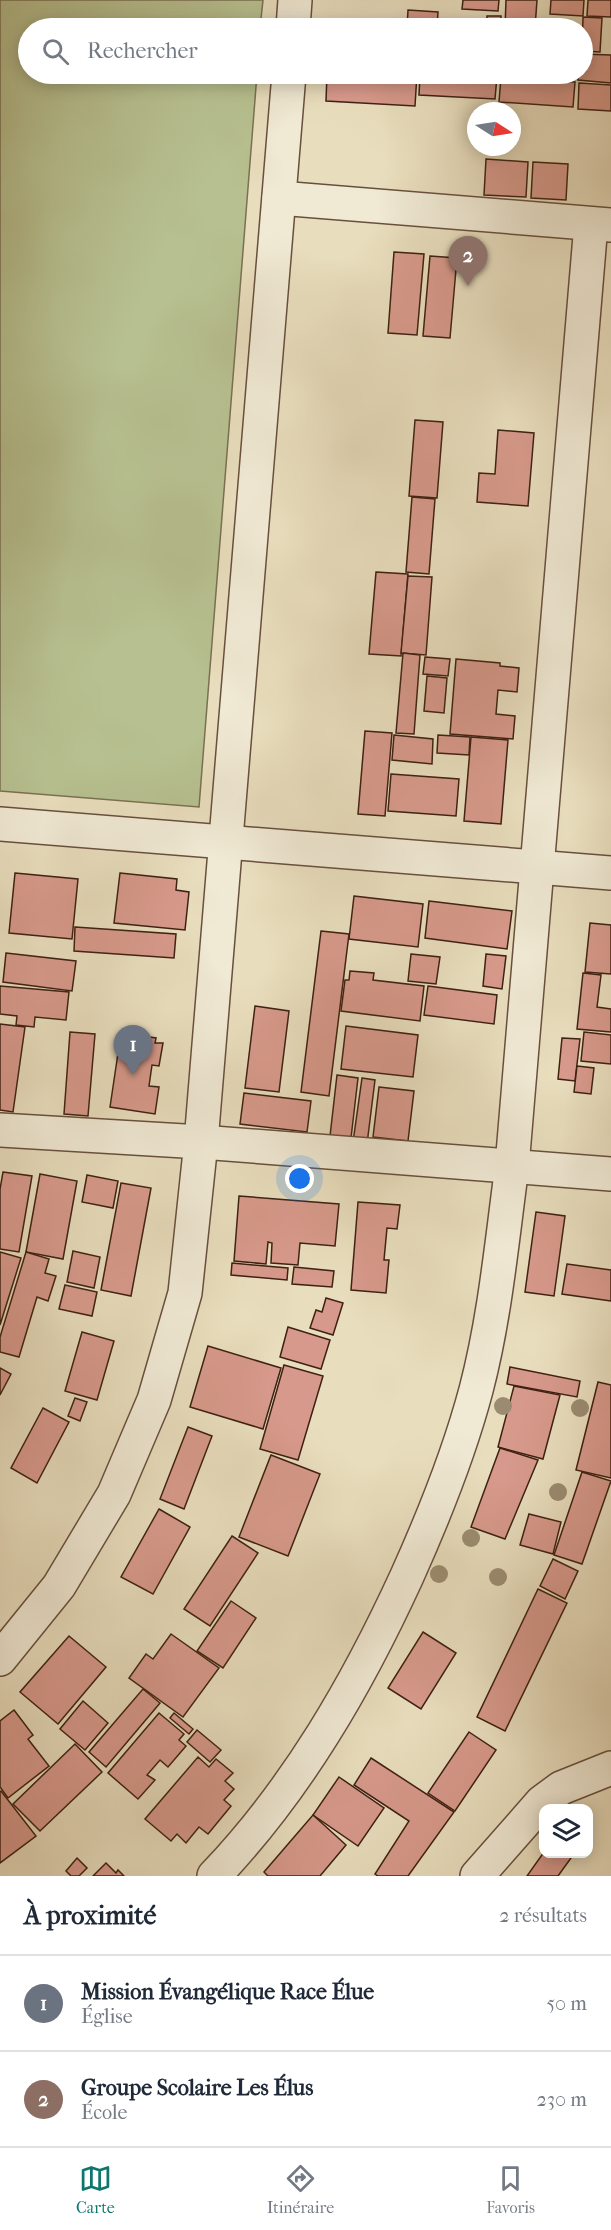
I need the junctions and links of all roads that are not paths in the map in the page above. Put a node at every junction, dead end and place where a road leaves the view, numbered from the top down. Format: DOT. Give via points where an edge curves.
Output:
graph roads {
  1 [pos="295,0"];
  2 [pos="294,18"];
  3 [pos="288,84"];
  4 [pos="279,198"];
  5 [pos="601,225"];
  6 [pos="0,824"];
  7 [pos="226,843"];
  8 [pos="537,867"];
  9 [pos="611,873"];
  10 [pos="0,1130"];
  11 [pos="201,1142"];
  12 [pos="512,1166"];
  13 [pos="611,1174"];
  14 [pos="0,1659"];
  15 [pos="611,1768"];
  16 [pos="214,1876"];
  17 [pos="477,1876"];
  1 -- 2 [label="street"];
  3 -- 4 [label="street"];
  4 -- 5 [label="street"];
  4 -- 7 [label="street"];
  5 -- 8 [label="street"];
  6 -- 7 [label="street"];
  7 -- 8 [label="street"];
  7 -- 11 [label="street"];
  8 -- 9 [label="street"];
  8 -- 12 [label="street"];
  10 -- 11 [label="street"];
  11 -- 12 [label="street"];
  11 -- 14 [label="street" via="185,1293 154,1400 114,1494 59,1586"];
  12 -- 13 [label="street"];
  12 -- 16 [label="street" via="496,1285 476,1390 437,1510 379,1636 309,1758 239,1850"];
  15 -- 17 [label="street" via="561,1788 542,1802"];
}
